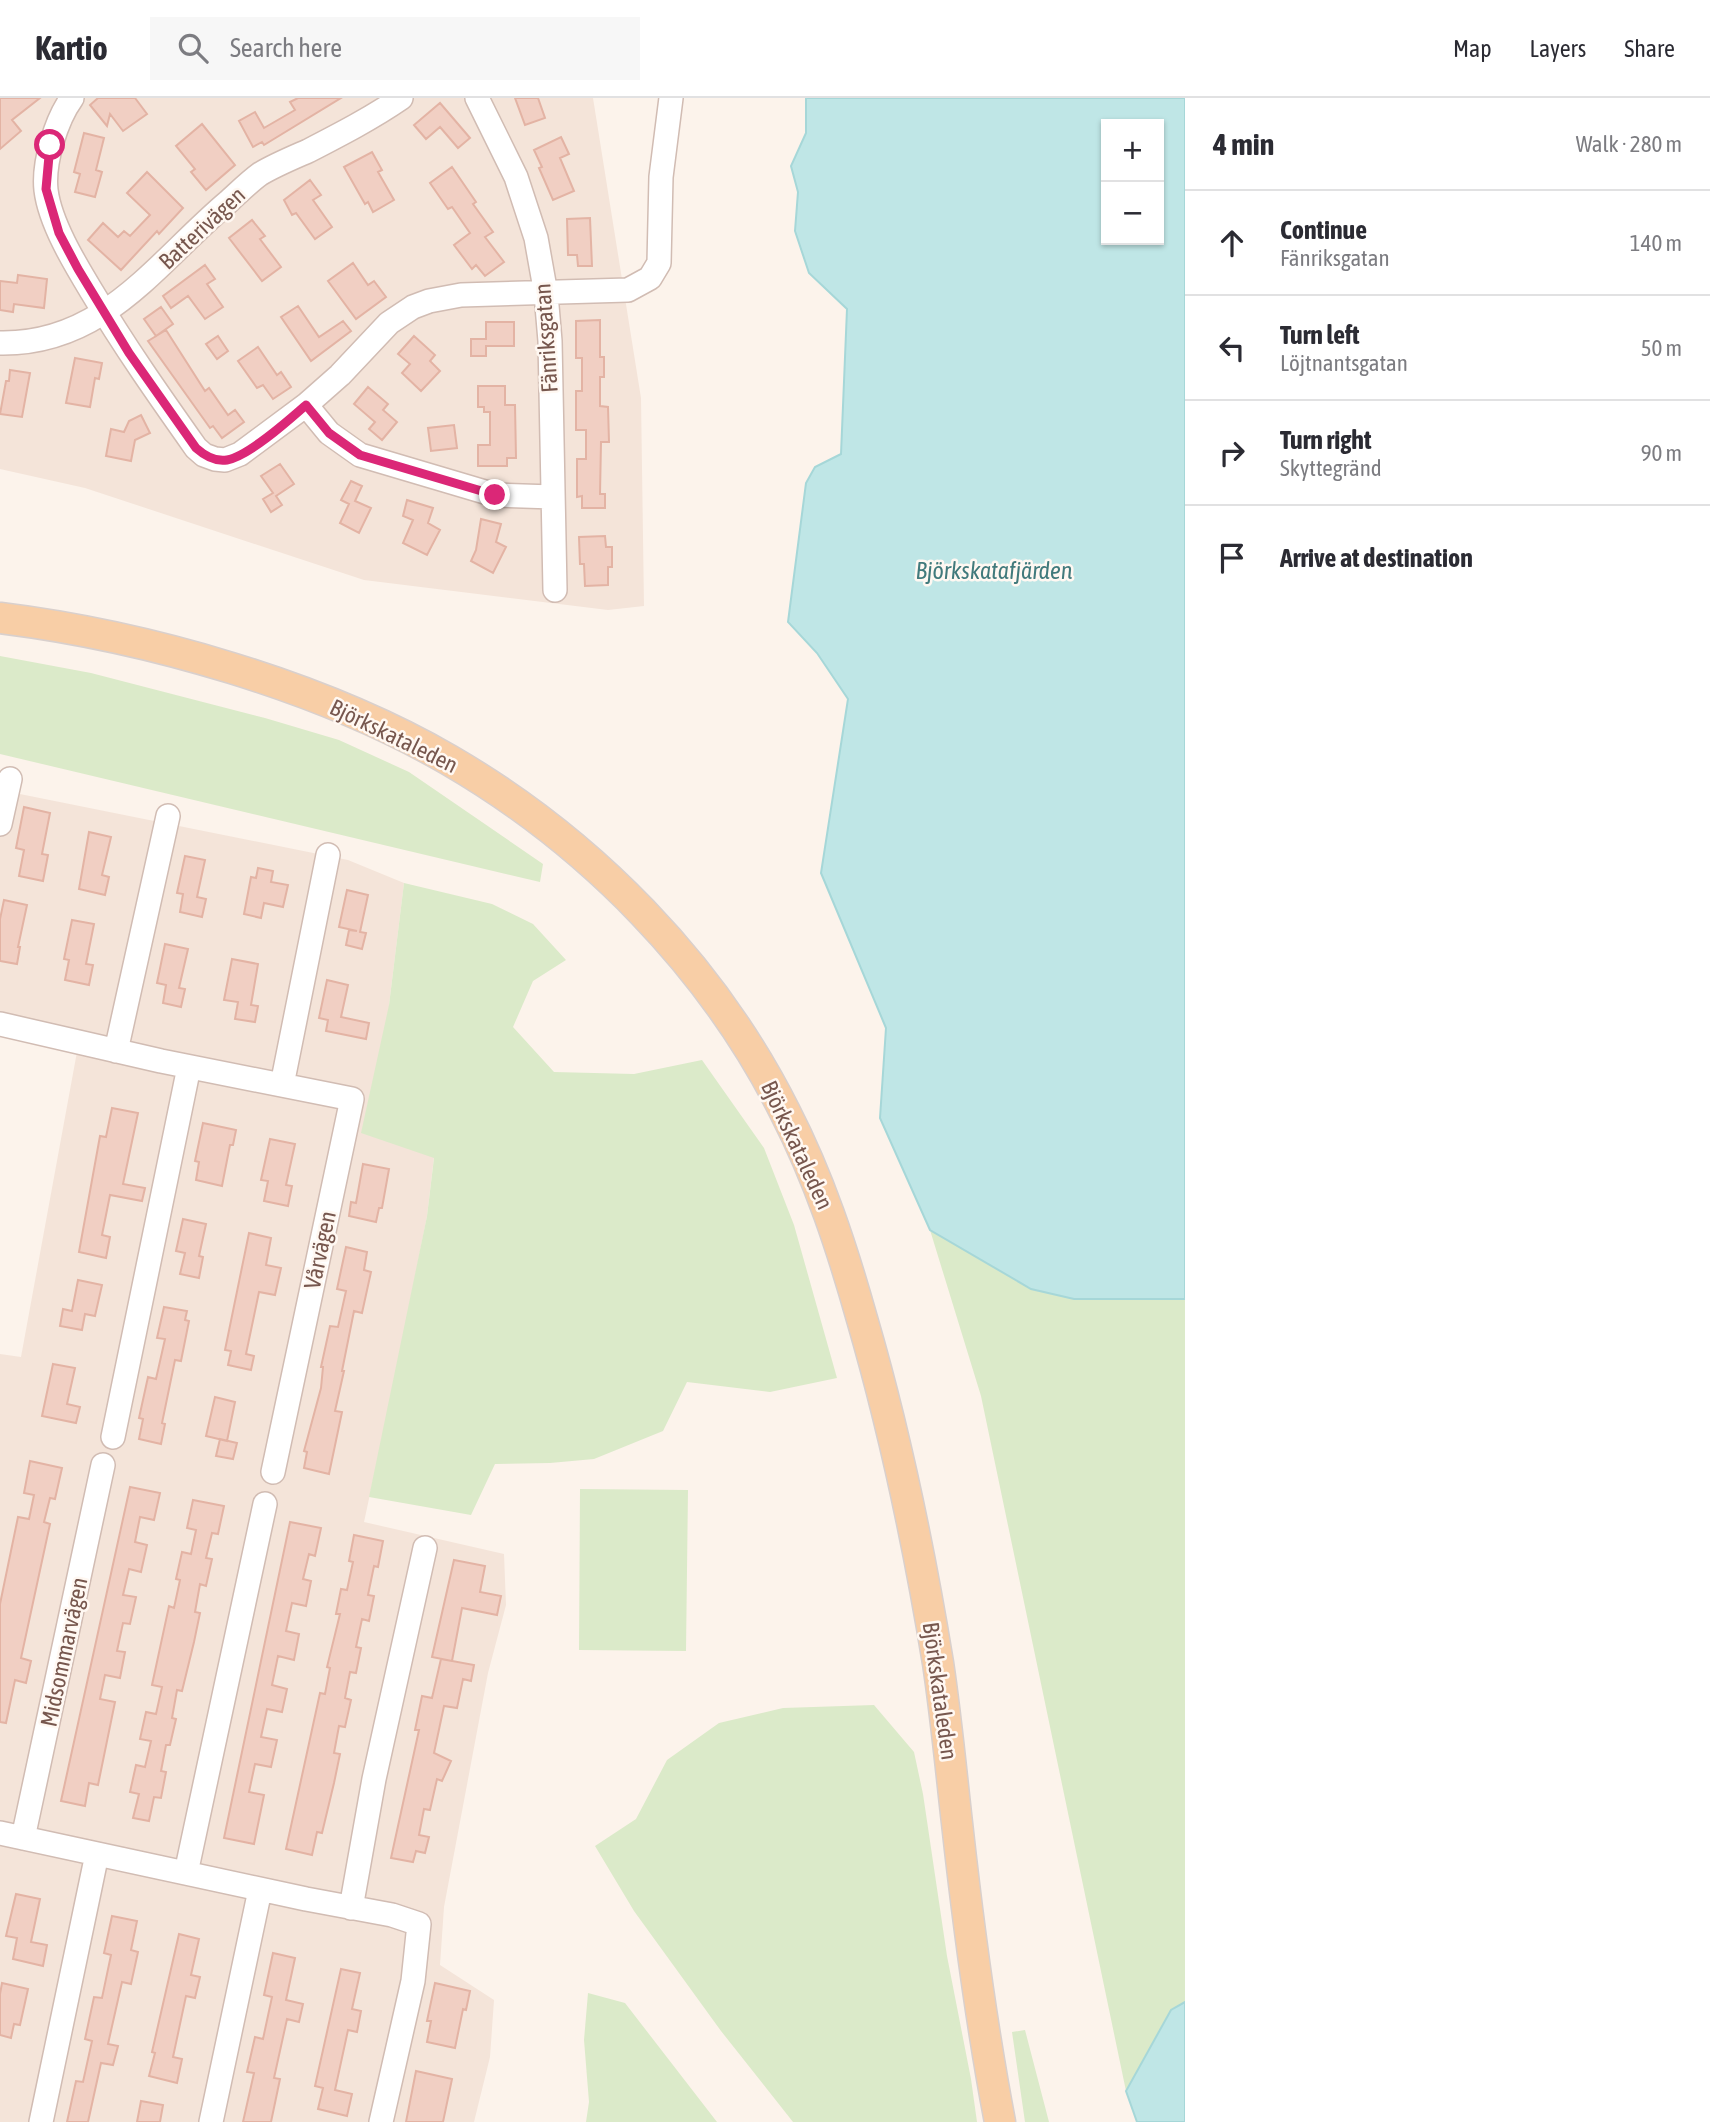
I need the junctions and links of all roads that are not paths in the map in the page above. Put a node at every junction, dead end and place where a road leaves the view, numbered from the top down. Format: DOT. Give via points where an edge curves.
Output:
graph roads {
  1 [pos="72,98"];
  2 [pos="401,98"];
  3 [pos="477,98"];
  4 [pos="671,98"];
  5 [pos="546,294"];
  6 [pos="104,313"];
  7 [pos="0,343"];
  8 [pos="306,405"];
  9 [pos="553,496"];
  10 [pos="555,590"];
  11 [pos="0,618"];
  12 [pos="10,779"];
  13 [pos="168,816"];
  14 [pos="0,824"];
  15 [pos="328,855"];
  16 [pos="0,1024"];
  17 [pos="117,1051"];
  18 [pos="189,1067"];
  19 [pos="282,1085"];
  20 [pos="113,1437"];
  21 [pos="103,1465"];
  22 [pos="273,1472"];
  23 [pos="265,1504"];
  24 [pos="425,1548"];
  25 [pos="0,1833"];
  26 [pos="23,1838"];
  27 [pos="97,1854"];
  28 [pos="186,1873"];
  29 [pos="260,1889"];
  30 [pos="351,1908"];
  31 [pos="41,2122"];
  32 [pos="211,2122"];
  33 [pos="381,2122"];
  34 [pos="1000,2122"];
  1 -- 6 [label="street" via="50,145 46,189 59,233"];
  2 -- 6 [label="street, Batterivägen" via="260,175 206,220 156,272"];
  3 -- 5 [label="street, Fänriksgatan" via="516,177 536,238"];
  4 -- 5 [label="street" via="656,271 642,285 628,290"];
  5 -- 8 [label="street" via="446,297 413,307 389,323"];
  5 -- 9 [label="street, Fänriksgatan"];
  6 -- 7 [label="street, Batterivägen" via="60,335"];
  6 -- 8 [label="street" via="196,448 215,460 230,459 258,443"];
  8 -- 9 [label="street" via="329,433 360,455 495,495"];
  9 -- 10 [label="street, Fänriksgatan"];
  11 -- 34 [label="main road, Björkskataleden" via="88,632 228,668 339,707 449,760 592,862 684,959 738,1031 784,1109 825,1202 882,1387 911,1507 939,1668 966,1897"];
  12 -- 14 [label="street"];
  13 -- 17 [label="street"];
  15 -- 19 [label="street"];
  16 -- 17 [label="street, Vårvägen"];
  17 -- 18 [label="street, Vårvägen"];
  18 -- 19 [label="street, Vårvägen"];
  18 -- 20 [label="street"];
  19 -- 22 [label="street, Vårvägen" via="352,1099"];
  21 -- 26 [label="street, Midsommarvägen"];
  23 -- 28 [label="street"];
  24 -- 30 [label="street"];
  25 -- 26 [label="street"];
  26 -- 27 [label="street"];
  27 -- 28 [label="street"];
  27 -- 31 [label="street"];
  28 -- 29 [label="street"];
  29 -- 30 [label="street"];
  29 -- 32 [label="street"];
  30 -- 33 [label="street" via="419,1924 414,1981"];
}
